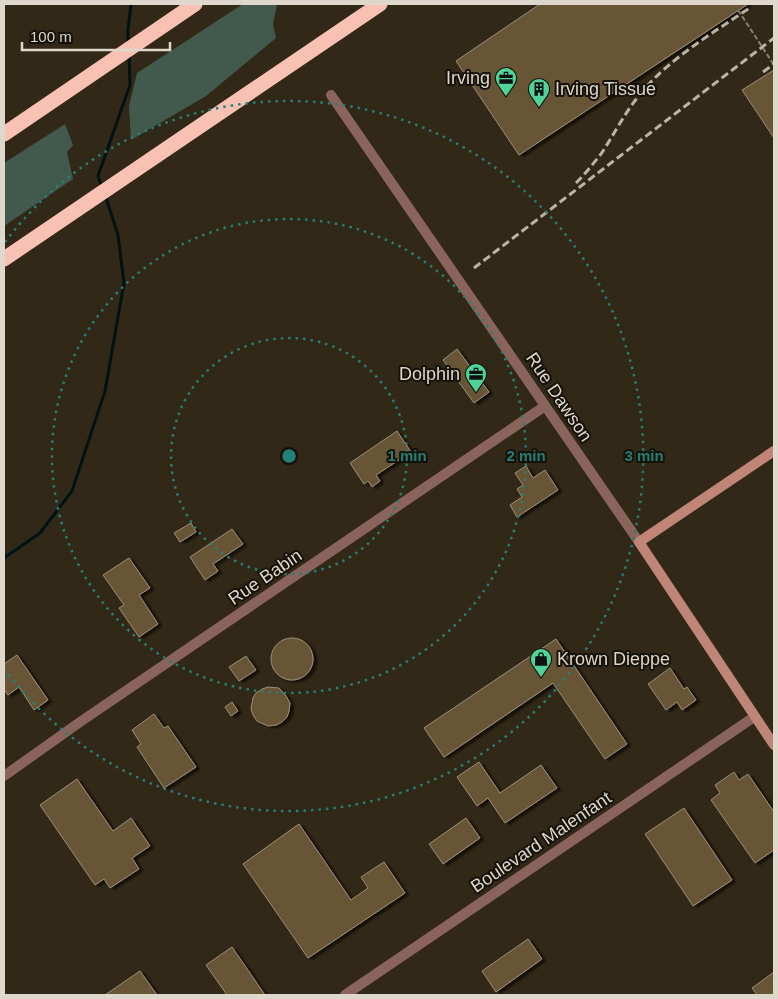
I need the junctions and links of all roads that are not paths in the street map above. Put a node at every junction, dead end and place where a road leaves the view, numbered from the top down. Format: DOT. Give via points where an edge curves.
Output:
graph roads {
  1 [pos="195,4"];
  2 [pos="380,4"];
  3 [pos="331,95"];
  4 [pos="4,134"];
  5 [pos="4,259"];
  6 [pos="545,406"];
  7 [pos="774,451"];
  8 [pos="639,542"];
  9 [pos="754,716"];
  10 [pos="774,745"];
  11 [pos="4,776"];
  12 [pos="345,995"];
  1 -- 4 [label="highway"];
  2 -- 5 [label="highway"];
  3 -- 6 [label="street, Rue Dawson"];
  6 -- 8 [label="street, Rue Dawson"];
  6 -- 11 [label="street, Rue Babin"];
  7 -- 8 [label="street"];
  8 -- 9 [label="street, Rue Dawson"];
  9 -- 10 [label="street, Rue Dawson"];
  9 -- 12 [label="street, Boulevard Malenfant"];
}
